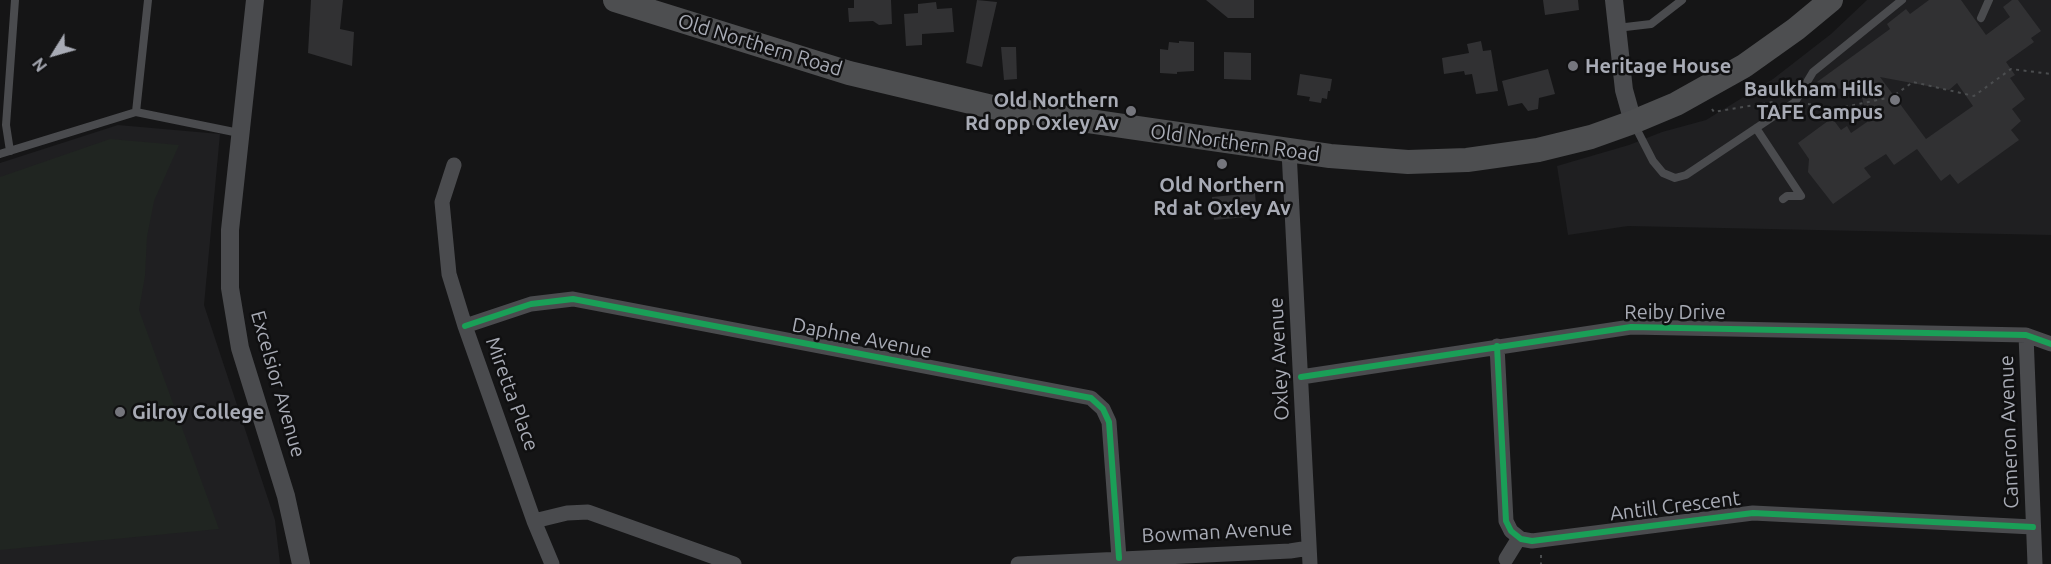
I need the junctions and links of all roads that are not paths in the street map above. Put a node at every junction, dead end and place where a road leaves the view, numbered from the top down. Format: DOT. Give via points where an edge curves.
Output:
graph roads {
  1 [pos="15,0"];
  2 [pos="148,0"];
  3 [pos="255,0"];
  4 [pos="615,0"];
  5 [pos="1614,0"];
  6 [pos="1682,0"];
  7 [pos="1831,0"];
  8 [pos="1902,0"];
  9 [pos="1989,0"];
  10 [pos="1981,18"];
  11 [pos="1617,28"];
  12 [pos="136,112"];
  13 [pos="1633,122"];
  14 [pos="1756,128"];
  15 [pos="241,133"];
  16 [pos="10,151"];
  17 [pos="1289,151"];
  18 [pos="0,154"];
  19 [pos="454,165"];
  20 [pos="1783,199"];
  21 [pos="465,326"];
  22 [pos="2026,335"];
  23 [pos="2051,344"];
  24 [pos="1497,346"];
  25 [pos="1301,376"];
  26 [pos="534,521"];
  27 [pos="2033,527"];
  28 [pos="1519,538"];
  29 [pos="1309,548"];
  30 [pos="1119,558"];
  31 [pos="1506,559"];
  32 [pos="301,564"];
  33 [pos="552,564"];
  34 [pos="734,564"];
  35 [pos="1018,564"];
  36 [pos="1310,564"];
  37 [pos="2035,564"];
  1 -- 16 [label="lane" via="6,125"];
  2 -- 12 [label="lane"];
  3 -- 15 [label="street, Excelsior Avenue"];
  4 -- 17 [label="main road, Old Northern Road" via="849,73 992,107"];
  5 -- 11 [label="street"];
  6 -- 11 [label="lane" via="1651,24"];
  7 -- 13 [label="main road, Old Northern Road" via="1744,66 1676,104"];
  8 -- 14 [label="lane" via="1813,72 1795,102"];
  9 -- 10 [label="lane"];
  11 -- 13 [label="street" via="1624,90"];
  12 -- 15 [label="lane"];
  12 -- 16 [label="lane"];
  13 -- 14 [label="lane" via="1653,161 1663,173 1675,178 1686,175"];
  13 -- 17 [label="main road, Old Northern Road" via="1566,144 1467,160 1388,161"];
  14 -- 20 [label="lane" via="1801,196"];
  15 -- 32 [label="street, Excelsior Avenue" via="230,230 230,288 240,348 286,496"];
  16 -- 18 [label="lane"];
  17 -- 25 [label="street, Oxley Avenue"];
  19 -- 21 [label="street, Miretta Place" via="442,202 449,274"];
  21 -- 26 [label="street, Miretta Place"];
  21 -- 30 [label="street, Daphne Avenue" via="531,304 573,299 1091,398 1109,422"];
  22 -- 23 [label="street, Reiby Drive"];
  22 -- 24 [label="street, Reiby Drive" via="1631,327"];
  22 -- 27 [label="street, Cameron Avenue"];
  24 -- 25 [label="street, Reiby Drive"];
  24 -- 28 [label="street" via="1506,521"];
  25 -- 29 [label="street, Oxley Avenue"];
  26 -- 33 [label="street, Miretta Place"];
  26 -- 34 [label="street" via="588,512"];
  27 -- 28 [label="street, Antill Crescent" via="1754,513 1532,541"];
  27 -- 37 [label="street, Cameron Avenue"];
  28 -- 31 [label="street"];
  29 -- 30 [label="street, Bowman Avenue"];
  29 -- 36 [label="street, Oxley Avenue"];
  30 -- 35 [label="street, Bowman Avenue"];
}
